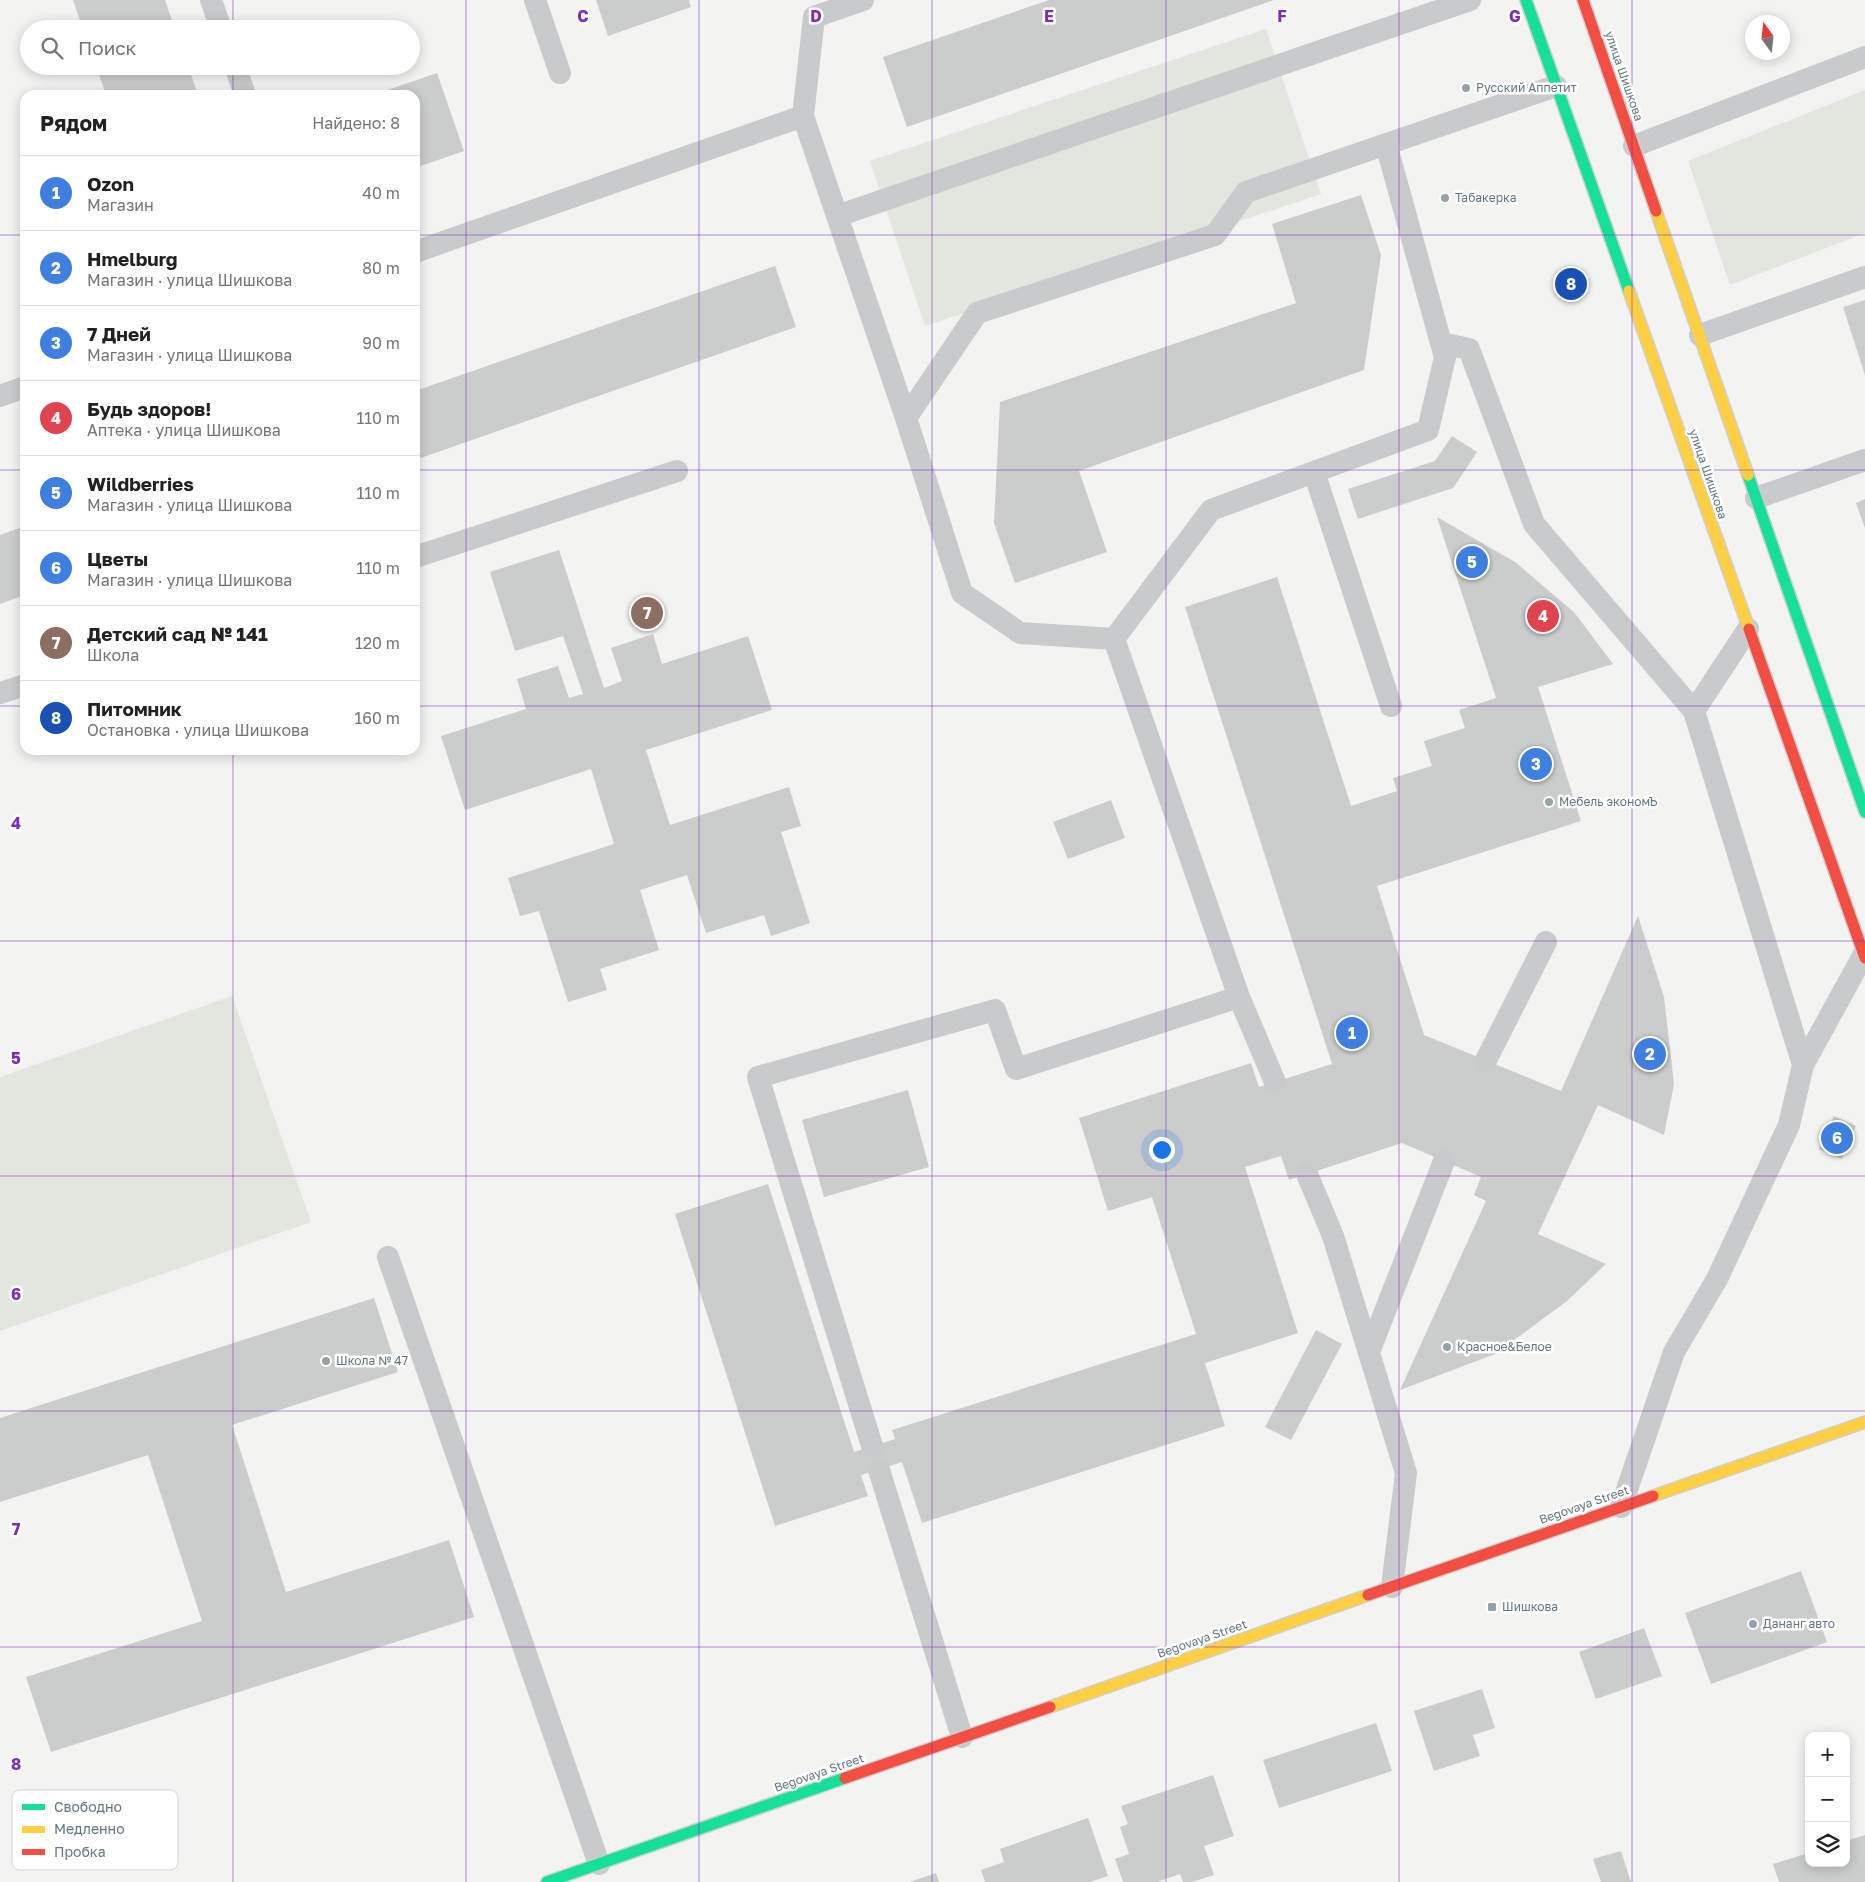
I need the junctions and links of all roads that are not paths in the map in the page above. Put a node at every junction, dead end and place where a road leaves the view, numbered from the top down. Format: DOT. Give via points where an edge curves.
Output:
graph roads {
  1 [pos="211,0"];
  2 [pos="535,0"];
  3 [pos="863,0"];
  4 [pos="1470,0"];
  5 [pos="1526,0"];
  6 [pos="1583,0"];
  7 [pos="218,20"];
  8 [pos="1865,57"];
  9 [pos="560,73"];
  10 [pos="238,75"];
  11 [pos="1556,86"];
  12 [pos="243,90"];
  13 [pos="803,116"];
  14 [pos="1386,144"];
  15 [pos="1634,146"];
  16 [pos="837,216"];
  17 [pos="420,250"];
  18 [pos="1865,277"];
  19 [pos="1700,335"];
  20 [pos="1441,343"];
  21 [pos="20,390"];
  22 [pos="0,396"];
  23 [pos="906,418"];
  24 [pos="1865,460"];
  25 [pos="677,471"];
  26 [pos="1314,472"];
  27 [pos="1756,498"];
  28 [pos="420,555"];
  29 [pos="1748,629"];
  30 [pos="1114,639"];
  31 [pos="20,687"];
  32 [pos="0,693"];
  33 [pos="1391,706"];
  34 [pos="1694,711"];
  35 [pos="1865,812"];
  36 [pos="1546,942"];
  37 [pos="1864,956"];
  38 [pos="1240,997"];
  39 [pos="1486,1060"];
  40 [pos="1803,1065"];
  41 [pos="1275,1082"];
  42 [pos="1444,1161"];
  43 [pos="1307,1174"];
  44 [pos="388,1257"];
  45 [pos="1368,1352"];
  46 [pos="1865,1422"];
  47 [pos="872,1446"];
  48 [pos="879,1470"];
  49 [pos="1621,1507"];
  50 [pos="1392,1587"];
  51 [pos="962,1737"];
  52 [pos="599,1864"];
  53 [pos="547,1882"];
  1 -- 7 [label="lane"];
  2 -- 9 [label="lane"];
  3 -- 13 [label="lane" via="814,17"];
  4 -- 16 [label="lane"];
  5 -- 11 [label="main road, улица Шишкова"];
  6 -- 15 [label="main road, улица Шишкова"];
  8 -- 15 [label="lane"];
  10 -- 12 [label="lane"];
  11 -- 14 [label="lane"];
  11 -- 29 [label="main road, улица Шишкова"];
  13 -- 16 [label="lane"];
  13 -- 17 [label="lane"];
  14 -- 20 [label="lane"];
  14 -- 23 [label="lane" via="1246,192 1215,236 977,313"];
  15 -- 19 [label="main road, улица Шишкова"];
  16 -- 23 [label="lane"];
  18 -- 19 [label="lane"];
  19 -- 27 [label="main road, улица Шишкова"];
  20 -- 26 [label="lane" via="1444,357 1428,430"];
  20 -- 34 [label="lane" via="1469,349 1534,524"];
  21 -- 22 [label="lane"];
  23 -- 30 [label="lane" via="962,593 1020,633"];
  24 -- 27 [label="lane"];
  25 -- 28 [label="lane"];
  26 -- 30 [label="lane" via="1210,510"];
  26 -- 33 [label="lane"];
  27 -- 35 [label="main road, улица Шишкова"];
  29 -- 34 [label="lane"];
  29 -- 37 [label="main road, улица Шишкова"];
  30 -- 38 [label="lane"];
  31 -- 32 [label="lane"];
  34 -- 40 [label="lane"];
  36 -- 39 [label="lane"];
  37 -- 40 [label="lane"];
  38 -- 41 [label="lane"];
  38 -- 47 [label="lane" via="1016,1069 995,1010 758,1077"];
  40 -- 49 [label="lane" via="1789,1125 1717,1279 1674,1352"];
  42 -- 45 [label="lane"];
  43 -- 45 [label="lane" via="1333,1236"];
  44 -- 52 [label="lane"];
  45 -- 50 [label="lane" via="1406,1473"];
  46 -- 49 [label="main road, Begovaya Street"];
  48 -- 51 [label="lane"];
  49 -- 50 [label="main road, Begovaya Street"];
  50 -- 51 [label="main road, Begovaya Street"];
  51 -- 52 [label="main road, Begovaya Street"];
  52 -- 53 [label="main road, Begovaya Street"];
}
